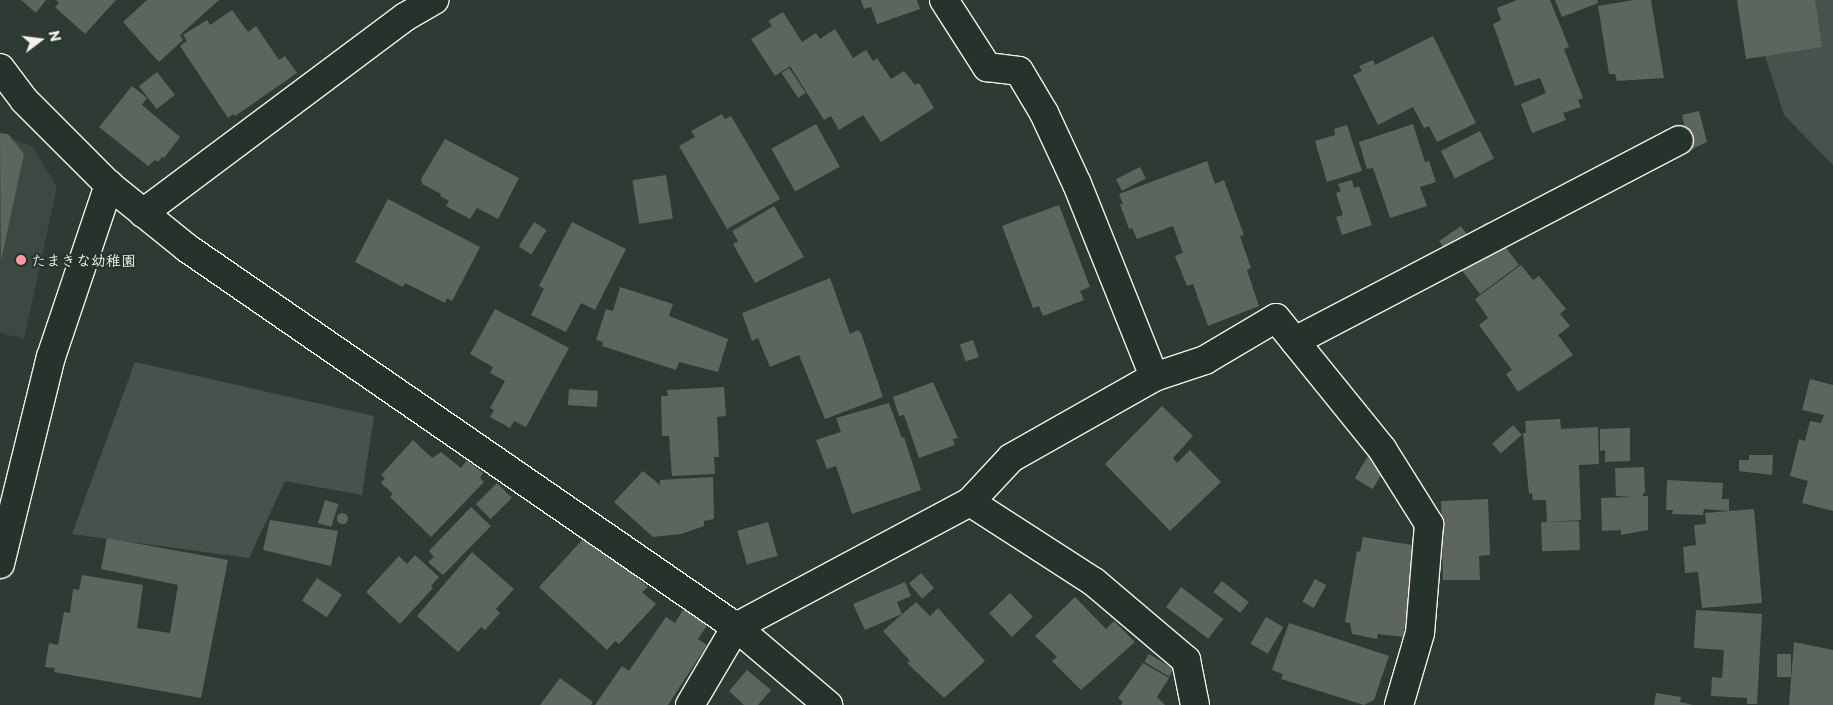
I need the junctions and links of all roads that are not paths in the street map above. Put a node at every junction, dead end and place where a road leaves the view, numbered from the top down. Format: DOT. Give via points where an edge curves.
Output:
graph roads {
  1 [pos="435,0"];
  2 [pos="944,0"];
  3 [pos="0,68"];
  4 [pos="1679,140"];
  5 [pos="109,185"];
  6 [pos="144,213"];
  7 [pos="1295,341"];
  8 [pos="1154,377"];
  9 [pos="970,502"];
  10 [pos="0,564"];
  11 [pos="736,627"];
  12 [pos="690,705"];
  13 [pos="828,705"];
  14 [pos="1196,705"];
  15 [pos="1399,705"];
  1 -- 6 [label="street" via="405,17"];
  2 -- 8 [label="street" via="987,67 1019,71 1044,113"];
  3 -- 5 [label="street" via="24,100"];
  4 -- 7 [label="street"];
  5 -- 6 [label="street"];
  5 -- 10 [label="street" via="51,357"];
  6 -- 11 [label="street" via="186,248"];
  7 -- 8 [label="street" via="1276,318 1205,360"];
  7 -- 15 [label="street" via="1382,449 1429,524 1420,633"];
  8 -- 9 [label="street" via="1010,458"];
  9 -- 11 [label="street"];
  9 -- 14 [label="street" via="1094,582 1186,660"];
  11 -- 12 [label="street"];
  11 -- 13 [label="street"];
}
